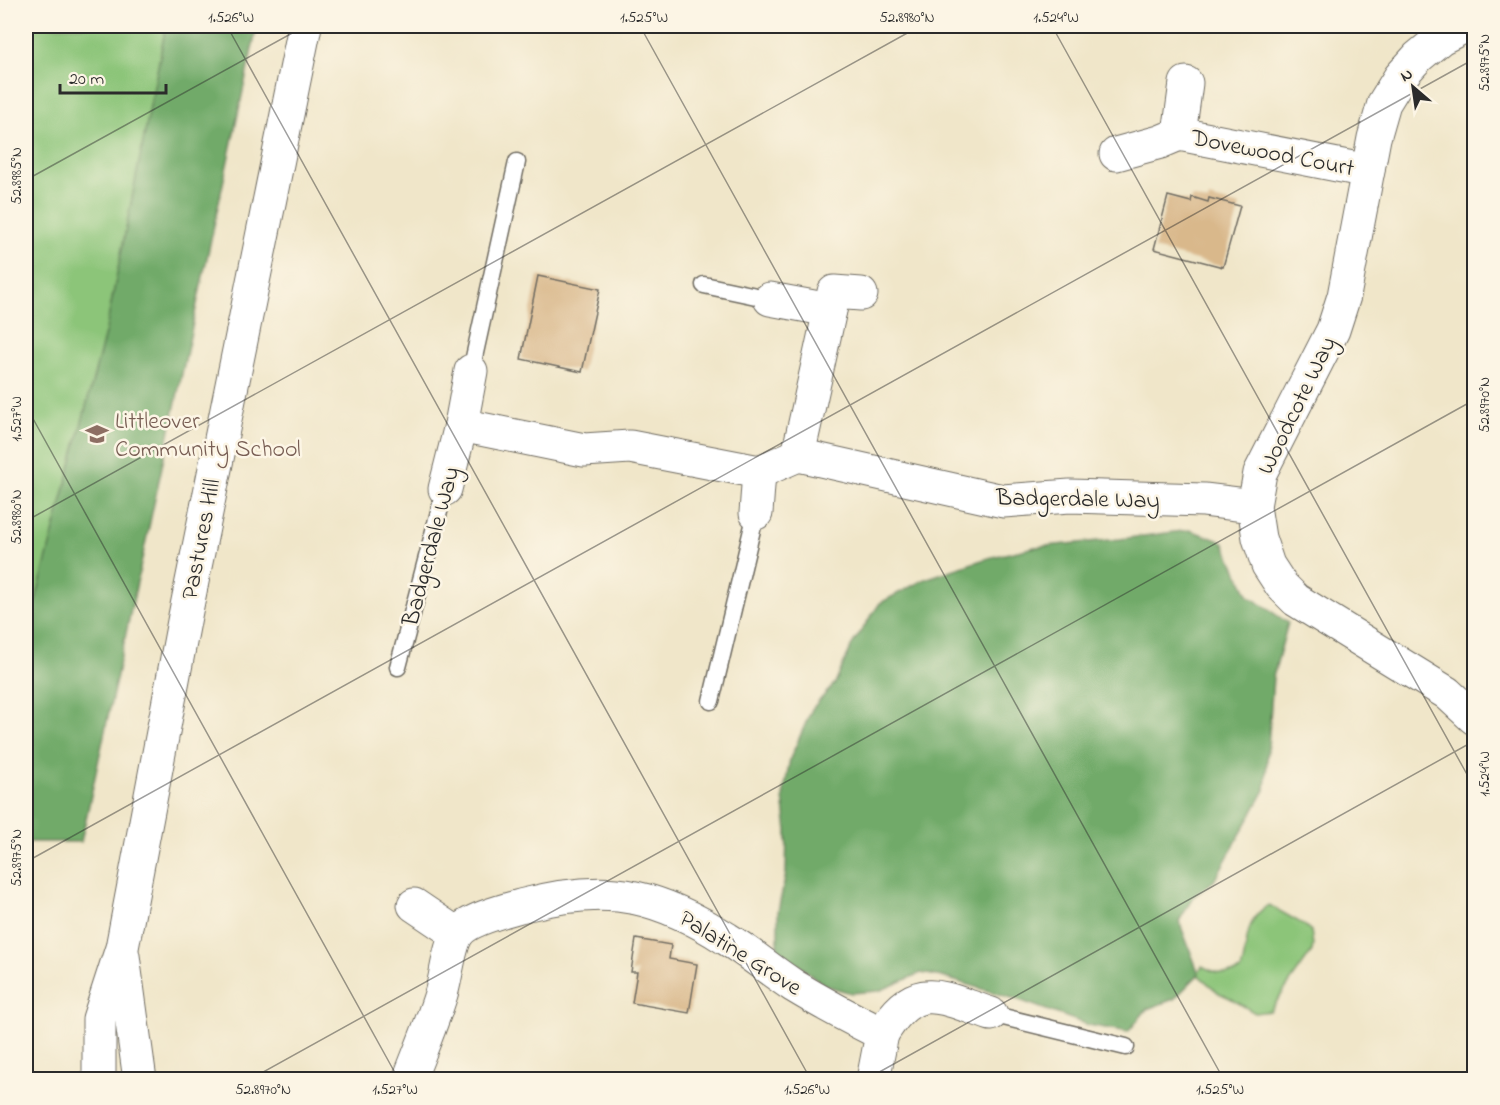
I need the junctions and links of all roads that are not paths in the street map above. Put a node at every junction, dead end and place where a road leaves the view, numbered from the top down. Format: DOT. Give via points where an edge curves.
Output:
graph roads {
  1 [pos="305,26"];
  2 [pos="1465,26"];
  3 [pos="1186,83"];
  4 [pos="1179,134"];
  5 [pos="1116,154"];
  6 [pos="517,162"];
  7 [pos="1368,171"];
  8 [pos="704,285"];
  9 [pos="861,294"];
  10 [pos="770,299"];
  11 [pos="830,310"];
  12 [pos="471,370"];
  13 [pos="461,425"];
  14 [pos="798,454"];
  15 [pos="759,472"];
  16 [pos="445,489"];
  17 [pos="1254,506"];
  18 [pos="756,513"];
  19 [pos="398,668"];
  20 [pos="711,701"];
  21 [pos="1474,718"];
  22 [pos="414,905"];
  23 [pos="457,934"];
  24 [pos="122,948"];
  25 [pos="991,1014"];
  26 [pos="882,1034"];
  27 [pos="1126,1047"];
  28 [pos="99,1080"];
  29 [pos="140,1080"];
  30 [pos="409,1080"];
  31 [pos="873,1080"];
  1 -- 24 [label="street, Pastures Hill" via="187,604"];
  2 -- 7 [label="street, Woodcote Way" via="1441,38 1400,77 1384,103"];
  3 -- 4 [label="street, Dovewood Court"];
  4 -- 5 [label="street, Dovewood Court"];
  4 -- 7 [label="street, Dovewood Court"];
  6 -- 12 [label="lane"];
  7 -- 17 [label="street, Woodcote Way" via="1344,296 1333,330 1260,473"];
  8 -- 10 [label="lane"];
  9 -- 11 [label="street" via="834,292"];
  10 -- 11 [label="street"];
  11 -- 14 [label="street"];
  12 -- 13 [label="street, Badgerdale Way"];
  13 -- 15 [label="street" via="584,450 630,447"];
  13 -- 16 [label="street, Badgerdale Way"];
  14 -- 15 [label="street"];
  14 -- 17 [label="street, Badgerdale Way" via="1003,501 1070,496 1204,500"];
  15 -- 18 [label="street"];
  16 -- 19 [label="lane, Badgerdale Way"];
  17 -- 21 [label="street, Woodcote Way" via="1268,566 1296,600 1447,693"];
  18 -- 20 [label="lane"];
  22 -- 23 [label="street"];
  23 -- 26 [label="street, Palatine Grove" via="473,921 539,901 584,895 635,898 689,916 794,985"];
  23 -- 30 [label="street" via="442,993"];
  24 -- 28 [label="street, Pastures Hill" via="99,1019"];
  24 -- 29 [label="street, Pastures Hill"];
  25 -- 26 [label="street" via="935,996 918,998 891,1018"];
  25 -- 27 [label="lane"];
  26 -- 31 [label="street"];
}
